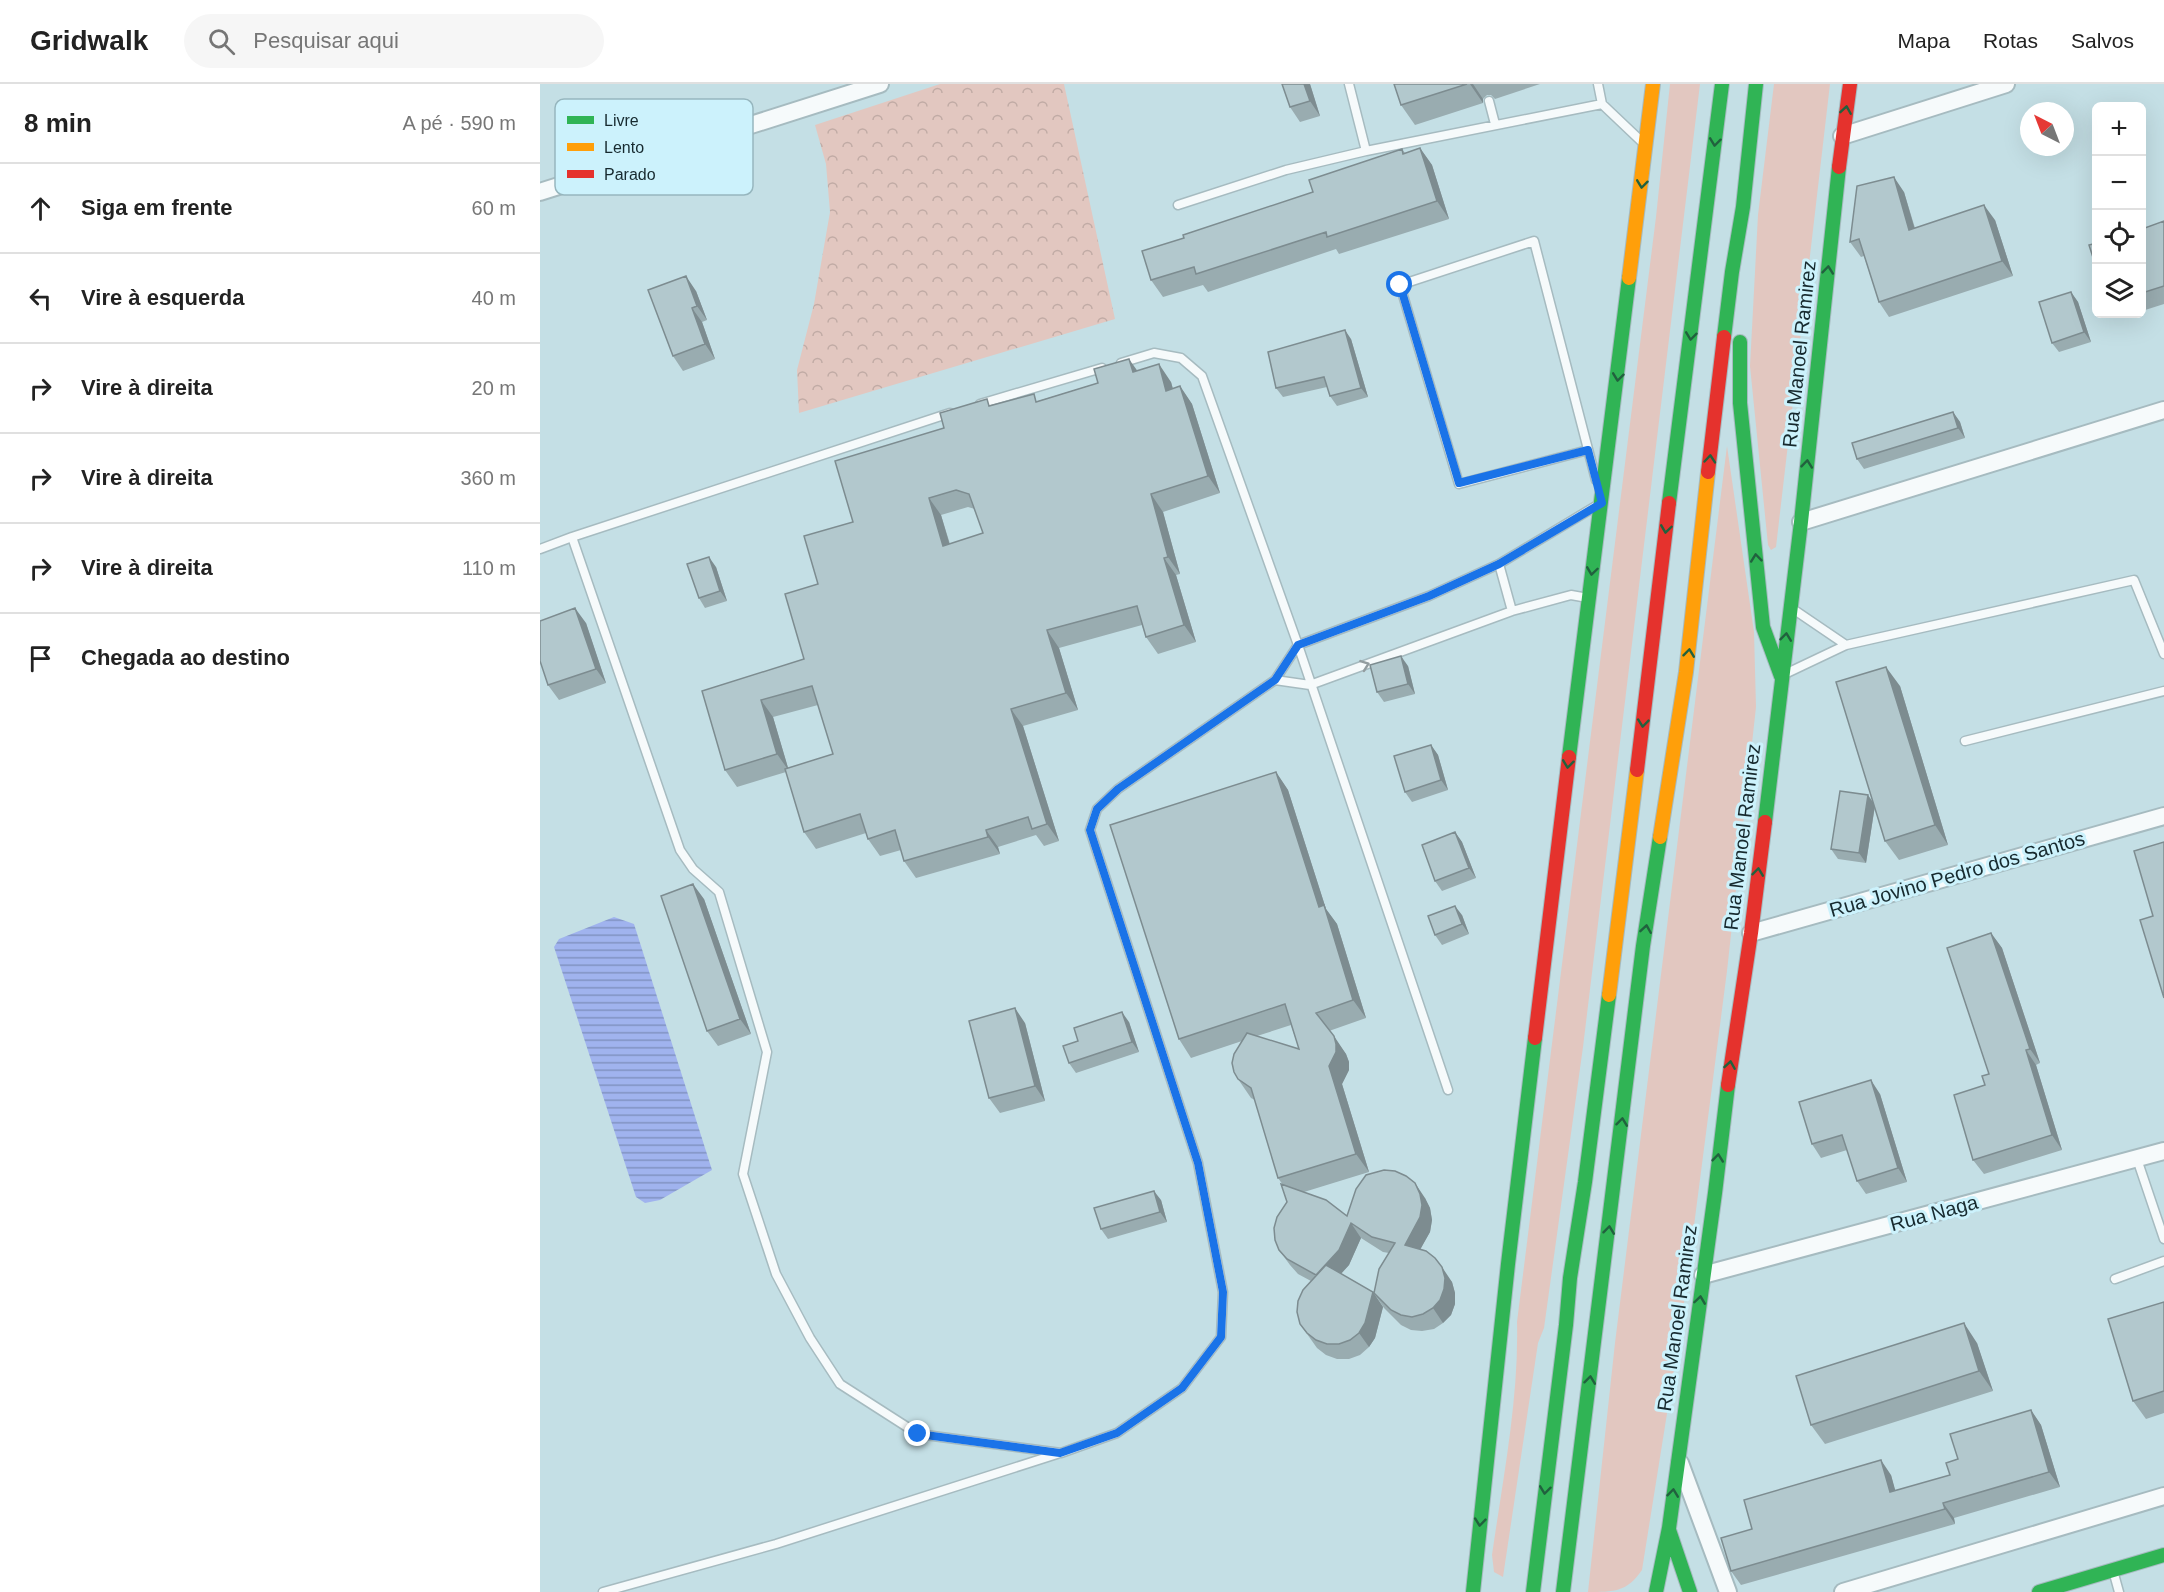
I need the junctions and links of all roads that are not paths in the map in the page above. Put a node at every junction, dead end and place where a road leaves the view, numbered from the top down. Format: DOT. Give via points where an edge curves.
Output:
graph roads {
  1 [pos="880,84"];
  2 [pos="1349,84"];
  3 [pos="1598,84"];
  4 [pos="1653,84"];
  5 [pos="1722,84"];
  6 [pos="1756,84"];
  7 [pos="1850,84"];
  8 [pos="2007,84"];
  9 [pos="1489,101"];
  10 [pos="1602,104"];
  11 [pos="753,124"];
  12 [pos="1495,124"];
  13 [pos="1842,136"];
  14 [pos="1646,145"];
  15 [pos="1366,151"];
  16 [pos="555,187"];
  17 [pos="540,192"];
  18 [pos="1178,205"];
  19 [pos="1732,272"];
  20 [pos="966,408"];
  21 [pos="2164,410"];
  22 [pos="955,411"];
  23 [pos="1588,450"];
  24 [pos="1602,503"];
  25 [pos="1801,522"];
  26 [pos="572,537"];
  27 [pos="540,549"];
  28 [pos="1499,564"];
  29 [pos="1588,598"];
  30 [pos="1790,607"];
  31 [pos="1512,611"];
  32 [pos="1298,645"];
  33 [pos="1846,645"];
  34 [pos="2164,654"];
  35 [pos="1781,676"];
  36 [pos="1275,680"];
  37 [pos="1310,685"];
  38 [pos="2164,691"];
  39 [pos="1965,741"];
  40 [pos="2164,816"];
  41 [pos="1751,933"];
  42 [pos="1448,1090"];
  43 [pos="2164,1151"];
  44 [pos="2137,1159"];
  45 [pos="2164,1239"];
  46 [pos="2164,1261"];
  47 [pos="1703,1275"];
  48 [pos="2115,1279"];
  49 [pos="1060,1453"];
  50 [pos="1677,1456"];
  51 [pos="2164,1496"];
  52 [pos="1669,1528"];
  53 [pos="2164,1555"];
  54 [pos="2114,1570"];
  55 [pos="603,1592"];
  56 [pos="1473,1592"];
  57 [pos="1533,1592"];
  58 [pos="1563,1592"];
  59 [pos="1656,1592"];
  60 [pos="1689,1592"];
  61 [pos="1728,1592"];
  62 [pos="1845,1592"];
  63 [pos="2039,1592"];
  64 [pos="2119,1592"];
  1 -- 11 [label="street"];
  2 -- 15 [label="lane"];
  3 -- 10 [label="lane"];
  4 -- 14 [label="main road"];
  5 -- 57 [label="main road, one-way"];
  6 -- 19 [label="main road"];
  13 -- 7 [label="main road, Rua Manoel Ramirez, one-way"];
  8 -- 13 [label="street"];
  9 -- 12 [label="lane"];
  10 -- 12 [label="lane"];
  10 -- 14 [label="lane"];
  12 -- 15 [label="lane"];
  25 -- 13 [label="main road, Rua Manoel Ramirez, one-way"];
  14 -- 24 [label="main road, one-way"];
  15 -- 18 [label="lane" via="1286,170"];
  16 -- 17 [label="street"];
  35 -- 19 [label="main road, one-way" via="1763,627 1740,403 1741,289"];
  58 -- 19 [label="main road, one-way" via="1643,946 1686,672"];
  20 -- 32 [label="lane" via="1155,353 1181,358 1202,376"];
  21 -- 25 [label="street"];
  22 -- 26 [label="lane"];
  23 -- 23 [label="lane" via="1459,483 1400,285 1534,241"];
  23 -- 24 [label="lane"];
  24 -- 28 [label="lane"];
  24 -- 29 [label="main road, one-way"];
  25 -- 30 [label="main road, Rua Manoel Ramirez"];
  26 -- 27 [label="lane"];
  26 -- 49 [label="lane" via="680,850 693,869 719,892 768,1052 743,1174 776,1274 810,1338 840,1384 918,1434"];
  28 -- 31 [label="lane"];
  28 -- 32 [label="lane" via="1429,596"];
  29 -- 31 [label="lane" via="1571,595"];
  29 -- 56 [label="main road, one-way"];
  30 -- 33 [label="lane"];
  35 -- 30 [label="main road, Rua Manoel Ramirez, one-way"];
  37 -- 31 [label="lane, one-way"];
  32 -- 36 [label="lane"];
  32 -- 37 [label="lane"];
  33 -- 34 [label="lane" via="2134,580"];
  33 -- 35 [label="lane"];
  41 -- 35 [label="main road, Rua Manoel Ramirez, one-way"];
  36 -- 37 [label="lane"];
  36 -- 49 [label="lane" via="1118,789 1097,809 1090,830 1198,1163 1223,1292 1222,1326 1221,1337 1182,1388 1117,1433"];
  37 -- 42 [label="lane"];
  38 -- 39 [label="lane"];
  40 -- 41 [label="street, Rua Jovino Pedro dos Santos"];
  47 -- 41 [label="main road, Rua Manoel Ramirez, one-way"];
  43 -- 44 [label="street, Rua Naga"];
  44 -- 45 [label="lane"];
  44 -- 47 [label="street, Rua Naga"];
  46 -- 48 [label="lane"];
  50 -- 47 [label="main road, Rua Manoel Ramirez, one-way"];
  49 -- 55 [label="lane" via="776,1544"];
  52 -- 50 [label="main road, Rua Manoel Ramirez, one-way"];
  50 -- 61 [label="street"];
  51 -- 62 [label="street"];
  52 -- 59 [label="main road, Rua Manoel Ramirez"];
  52 -- 60 [label="main road"];
  53 -- 54 [label="main road"];
  54 -- 63 [label="main road"];
  54 -- 64 [label="lane"];
}
